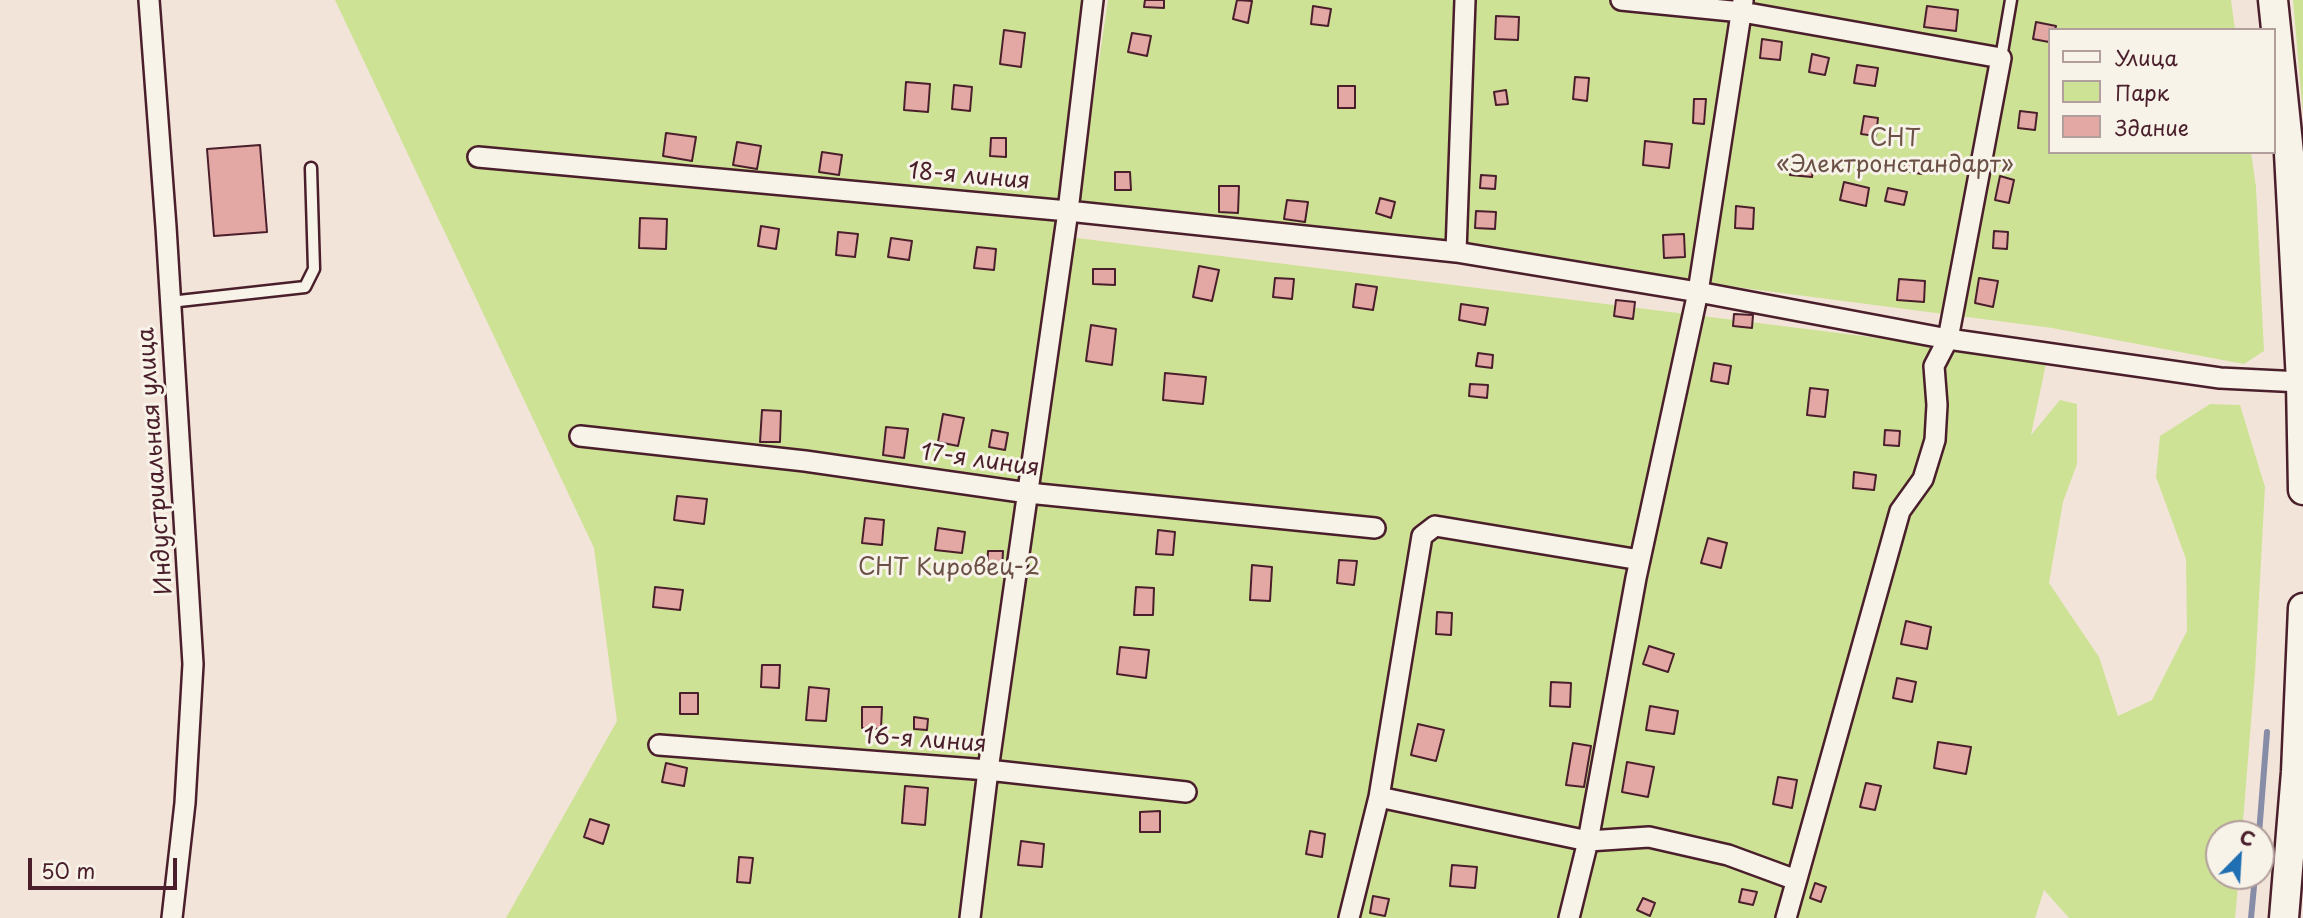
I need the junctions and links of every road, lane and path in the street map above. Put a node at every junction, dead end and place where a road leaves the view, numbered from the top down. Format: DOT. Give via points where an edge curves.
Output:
graph roads {
  1 [pos="149,0"];
  2 [pos="1093,0"];
  3 [pos="1465,0"];
  4 [pos="1621,0"];
  5 [pos="2011,0"];
  6 [pos="2273,0"];
  7 [pos="1743,6"];
  8 [pos="2001,58"];
  9 [pos="478,156"];
  10 [pos="311,168"];
  11 [pos="1068,211"];
  12 [pos="1456,252"];
  13 [pos="1698,292"];
  14 [pos="170,302"];
  15 [pos="1948,339"];
  16 [pos="2301,382"];
  17 [pos="580,436"];
  18 [pos="2303,490"];
  19 [pos="1028,493"];
  20 [pos="1375,528"];
  21 [pos="1640,560"];
  22 [pos="2303,608"];
  23 [pos="659,745"];
  24 [pos="988,770"];
  25 [pos="1186,792"];
  26 [pos="1379,797"];
  27 [pos="1588,841"];
  28 [pos="1796,880"];
  29 [pos="172,918"];
  30 [pos="970,918"];
  31 [pos="1349,918"];
  32 [pos="1569,918"];
  33 [pos="1786,918"];
  34 [pos="2284,918"];
  1 -- 14 [label="street, Индустриальная улица"];
  2 -- 11 [label="street"];
  3 -- 12 [label="street"];
  4 -- 7 [label="street"];
  5 -- 8 [label="lane"];
  6 -- 16 [label="main road" via="2290,153"];
  7 -- 8 [label="street"];
  7 -- 13 [label="street"];
  8 -- 15 [label="street"];
  9 -- 11 [label="street, 18-я линия"];
  10 -- 14 [label="lane" via="314,270 305,288"];
  11 -- 12 [label="street, 18-я линия"];
  11 -- 19 [label="street"];
  12 -- 13 [label="street, 18-я линия"];
  13 -- 15 [label="street, 18-я линия"];
  13 -- 21 [label="street"];
  14 -- 29 [label="street, Индустриальная улица" via="193,664"];
  15 -- 16 [label="street, 18-я линия" via="2220,378"];
  15 -- 28 [label="street" via="1934,366 1935,440 1923,479 1900,511"];
  16 -- 18 [label="main road"];
  17 -- 19 [label="street, 17-я линия"];
  19 -- 20 [label="street, 17-я линия"];
  19 -- 24 [label="street"];
  21 -- 26 [label="street" via="1435,526 1422,537"];
  21 -- 27 [label="street"];
  22 -- 34 [label="main road"];
  23 -- 24 [label="street, 16-я линия"];
  24 -- 25 [label="street, 16-я линия"];
  24 -- 30 [label="street"];
  26 -- 27 [label="street"];
  26 -- 31 [label="street"];
  27 -- 28 [label="street" via="1649,836 1728,855"];
  27 -- 32 [label="street"];
  28 -- 33 [label="street"];
}
